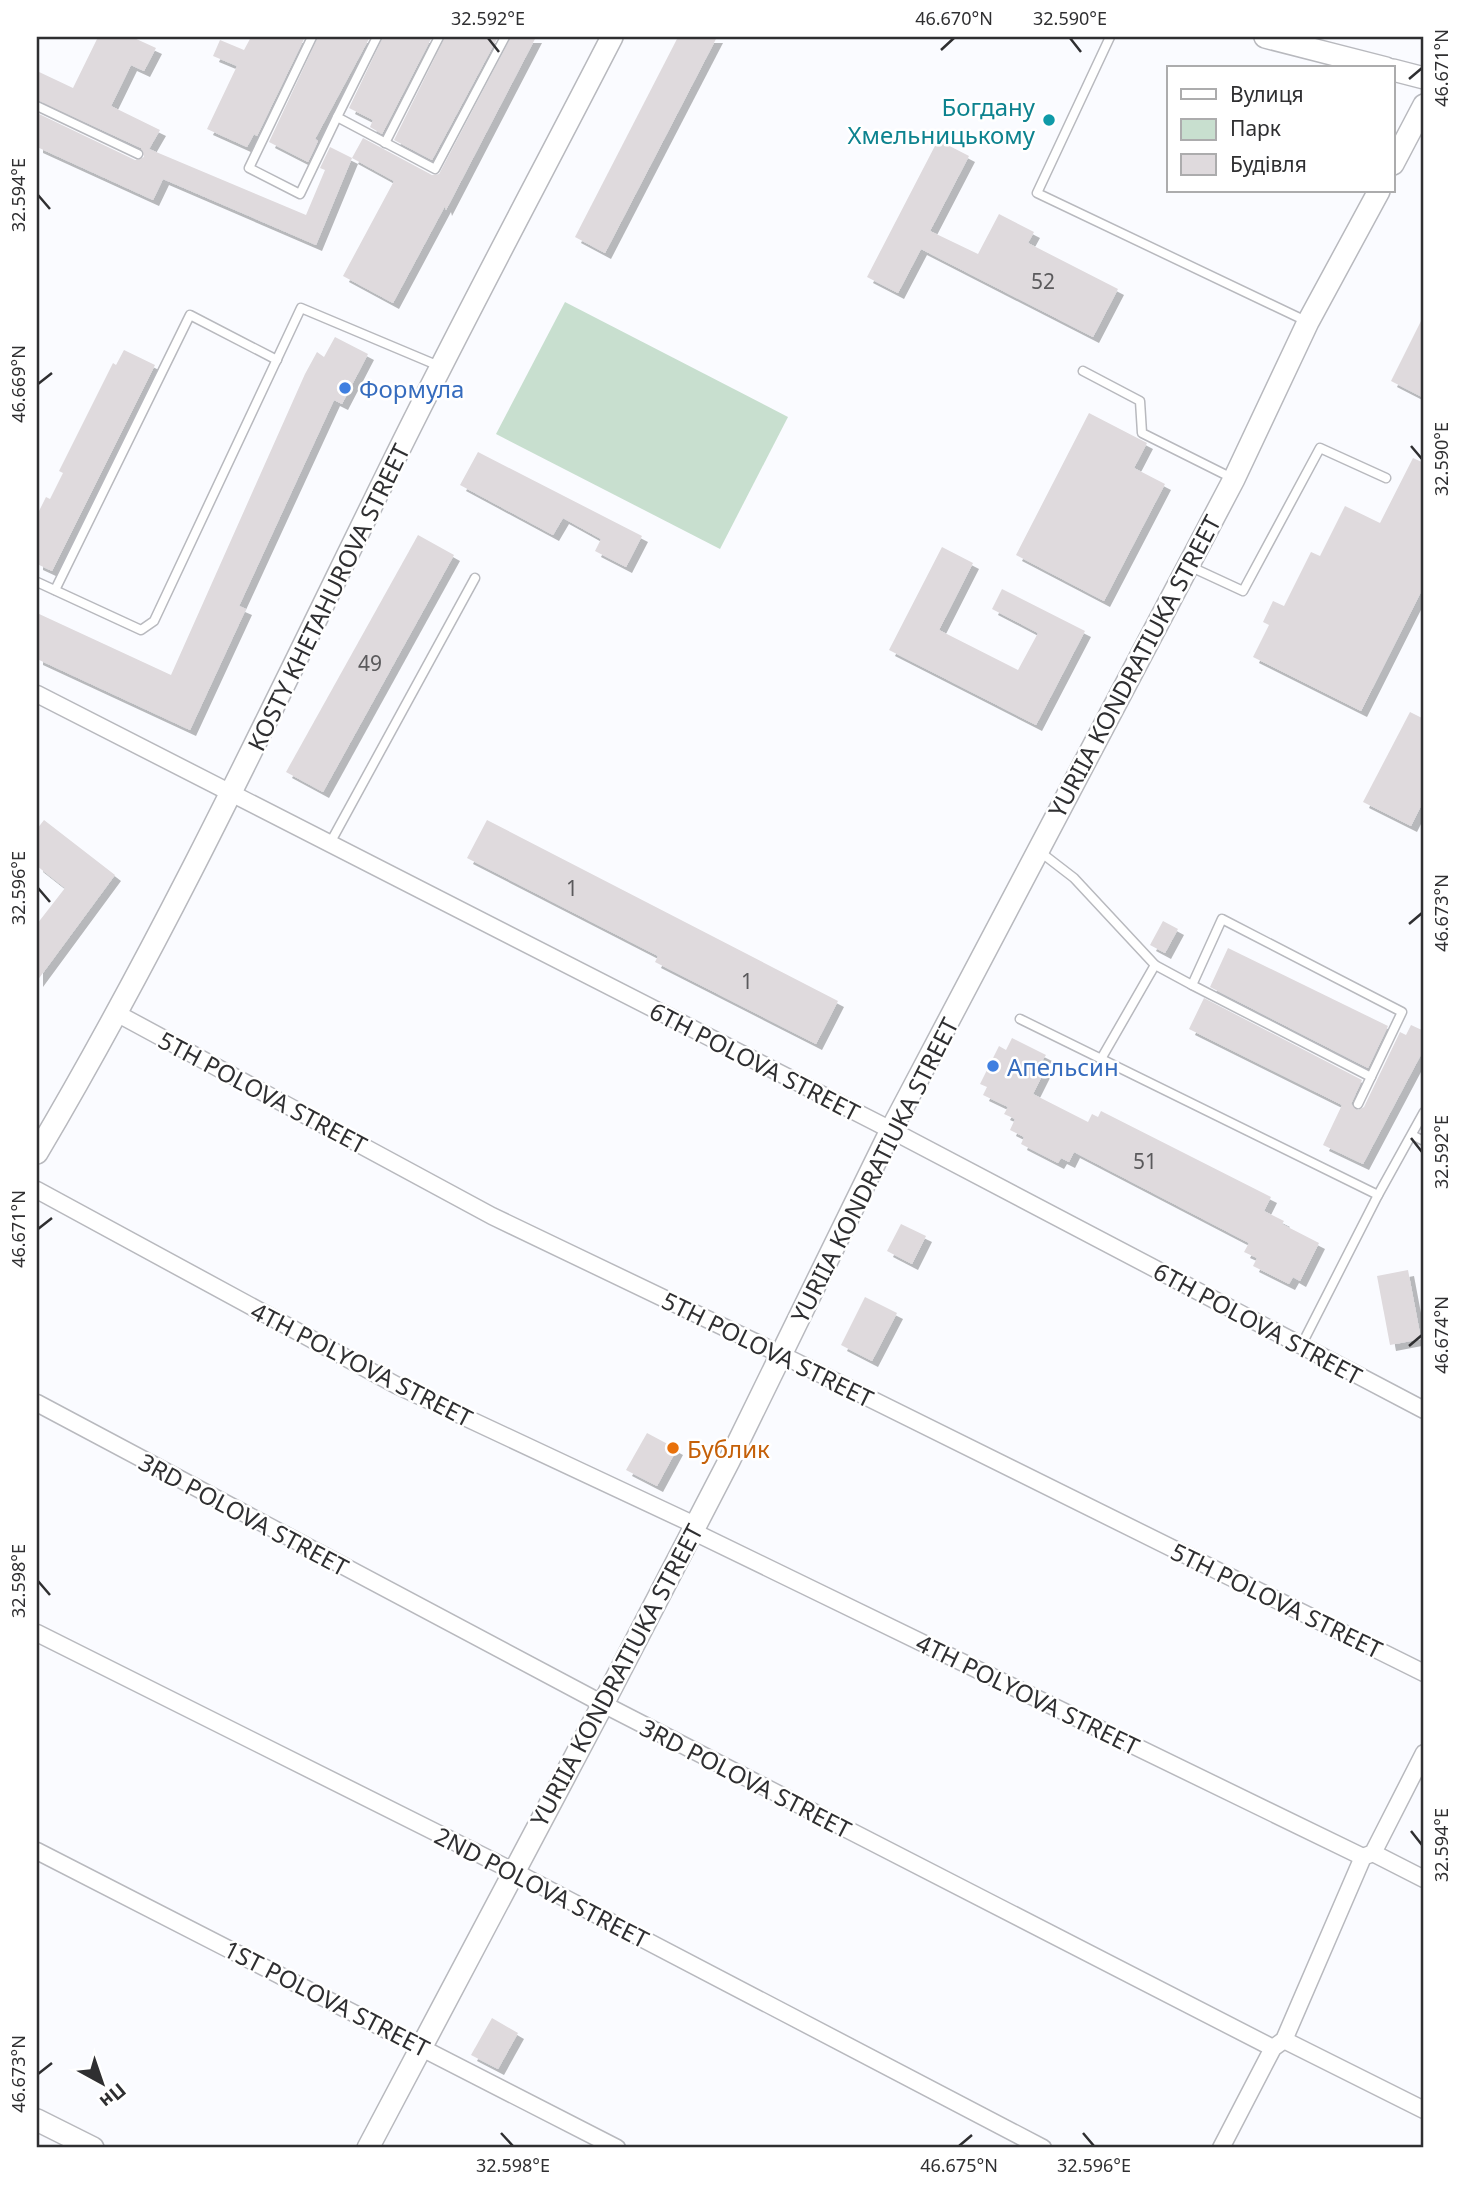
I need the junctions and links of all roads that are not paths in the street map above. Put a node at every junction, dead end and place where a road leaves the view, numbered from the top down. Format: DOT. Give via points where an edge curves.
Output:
graph roads {
  1 [pos="312,37"];
  2 [pos="376,37"];
  3 [pos="439,37"];
  4 [pos="505,37"];
  5 [pos="612,37"];
  6 [pos="1110,37"];
  7 [pos="1265,37"];
  8 [pos="1378,66"];
  9 [pos="1394,70"];
  10 [pos="1424,78"];
  11 [pos="1424,105"];
  12 [pos="37,106"];
  13 [pos="337,117"];
  14 [pos="385,143"];
  15 [pos="138,155"];
  16 [pos="1394,162"];
  17 [pos="1378,192"];
  18 [pos="1308,322"];
  19 [pos="277,360"];
  20 [pos="442,367"];
  21 [pos="1083,371"];
  22 [pos="1386,478"];
  23 [pos="1234,479"];
  24 [pos="1188,565"];
  25 [pos="475,578"];
  26 [pos="37,582"];
  27 [pos="55,590"];
  28 [pos="37,694"];
  29 [pos="232,796"];
  30 [pos="328,845"];
  31 [pos="1037,850"];
  32 [pos="1155,965"];
  33 [pos="1192,985"];
  34 [pos="118,1014"];
  35 [pos="1020,1019"];
  36 [pos="1101,1059"];
  37 [pos="1371,1077"];
  38 [pos="1358,1104"];
  39 [pos="1424,1112"];
  40 [pos="891,1130"];
  41 [pos="1412,1135"];
  42 [pos="1424,1141"];
  43 [pos="37,1153"];
  44 [pos="37,1190"];
  45 [pos="1378,1195"];
  46 [pos="1301,1346"];
  47 [pos="782,1355"];
  48 [pos="37,1403"];
  49 [pos="1424,1410"];
  50 [pos="694,1528"];
  51 [pos="37,1633"];
  52 [pos="1424,1673"];
  53 [pos="603,1704"];
  54 [pos="1424,1753"];
  55 [pos="37,1851"];
  56 [pos="1368,1855"];
  57 [pos="513,1871"];
  58 [pos="1424,1879"];
  59 [pos="1278,2044"];
  60 [pos="421,2047"];
  61 [pos="1424,2110"];
  62 [pos="37,2120"];
  63 [pos="93,2148"];
  64 [pos="368,2148"];
  65 [pos="617,2148"];
  66 [pos="1043,2148"];
  67 [pos="1221,2148"];
  1 -- 13 [label="lane" via="248,168 300,194"];
  2 -- 13 [label="lane"];
  3 -- 14 [label="lane"];
  4 -- 14 [label="lane" via="435,169"];
  5 -- 20 [label="street, KOSTY KHETAHUROVA STREET"];
  6 -- 18 [label="lane" via="1037,193"];
  7 -- 8 [label="street"];
  9 -- 10 [label="street"];
  11 -- 16 [label="street"];
  12 -- 15 [label="lane"];
  13 -- 14 [label="lane"];
  17 -- 18 [label="street, YURIIA KONDRATIUKA STREET"];
  18 -- 23 [label="street, YURIIA KONDRATIUKA STREET"];
  19 -- 20 [label="lane" via="300,308"];
  19 -- 27 [label="lane" via="154,621 141,630"];
  19 -- 27 [label="lane" via="190,315"];
  20 -- 29 [label="street, KOSTY KHETAHUROVA STREET"];
  21 -- 23 [label="lane" via="1140,401 1142,433"];
  22 -- 24 [label="lane" via="1320,448 1243,591"];
  23 -- 24 [label="street, YURIIA KONDRATIUKA STREET"];
  24 -- 31 [label="street, YURIIA KONDRATIUKA STREET"];
  25 -- 30 [label="lane"];
  26 -- 27 [label="lane"];
  28 -- 29 [label="street, 6TH POLOVA STREET"];
  29 -- 30 [label="street, 6TH POLOVA STREET"];
  29 -- 34 [label="street, KOSTY KHETAHUROVA STREET"];
  30 -- 40 [label="street, 6TH POLOVA STREET"];
  31 -- 32 [label="lane" via="1074,878"];
  31 -- 40 [label="street, YURIIA KONDRATIUKA STREET"];
  32 -- 33 [label="lane"];
  32 -- 36 [label="lane"];
  33 -- 37 [label="lane"];
  33 -- 37 [label="lane" via="1222,919 1402,1012"];
  34 -- 43 [label="street, KOSTY KHETAHUROVA STREET"];
  34 -- 47 [label="street, 5TH POLOVA STREET" via="492,1216"];
  35 -- 36 [label="lane"];
  36 -- 45 [label="lane"];
  37 -- 38 [label="lane"];
  39 -- 41 [label="lane"];
  40 -- 46 [label="street, 6TH POLOVA STREET"];
  40 -- 47 [label="street, YURIIA KONDRATIUKA STREET"];
  41 -- 42 [label="lane"];
  41 -- 45 [label="lane"];
  44 -- 50 [label="street, 4TH POLYOVA STREET" via="396,1385"];
  45 -- 46 [label="lane"];
  46 -- 49 [label="street, 6TH POLOVA STREET"];
  47 -- 50 [label="street, YURIIA KONDRATIUKA STREET"];
  47 -- 52 [label="street, 5TH POLOVA STREET"];
  48 -- 53 [label="street, 3RD POLOVA STREET"];
  50 -- 53 [label="street, YURIIA KONDRATIUKA STREET"];
  50 -- 56 [label="street, 4TH POLYOVA STREET"];
  51 -- 57 [label="street, 2ND POLOVA STREET"];
  53 -- 57 [label="street, YURIIA KONDRATIUKA STREET"];
  53 -- 59 [label="street, 3RD POLOVA STREET"];
  54 -- 56 [label="street"];
  55 -- 60 [label="street, 1ST POLOVA STREET"];
  56 -- 58 [label="street, 4TH POLYOVA STREET"];
  56 -- 59 [label="street"];
  57 -- 60 [label="street, YURIIA KONDRATIUKA STREET"];
  57 -- 66 [label="street, 2ND POLOVA STREET"];
  59 -- 61 [label="street, 3RD POLOVA STREET"];
  59 -- 67 [label="street"];
  60 -- 64 [label="street, YURIIA KONDRATIUKA STREET"];
  60 -- 65 [label="street, 1ST POLOVA STREET"];
  62 -- 63 [label="street"];
}
